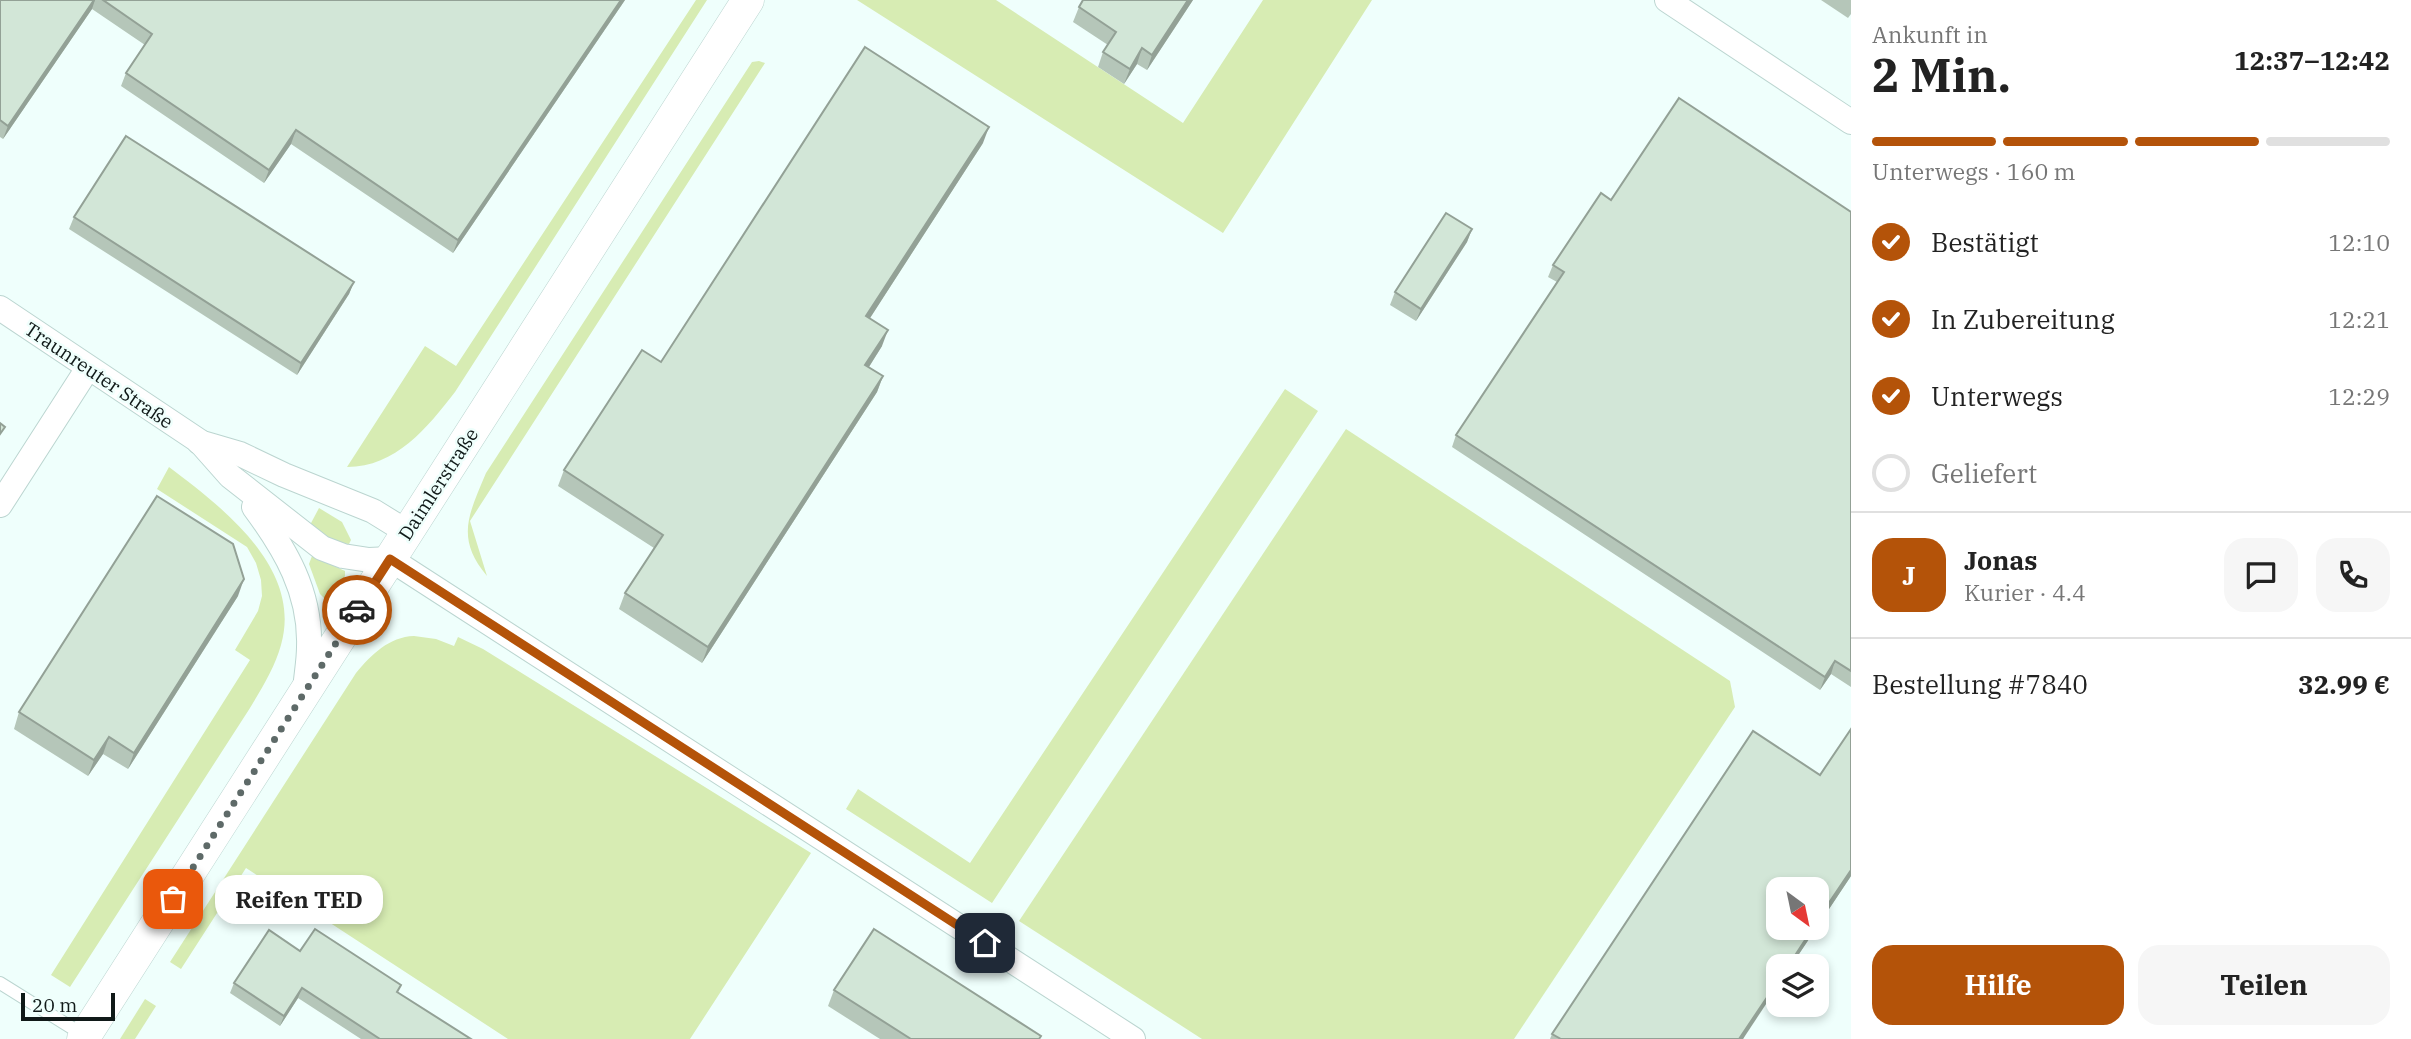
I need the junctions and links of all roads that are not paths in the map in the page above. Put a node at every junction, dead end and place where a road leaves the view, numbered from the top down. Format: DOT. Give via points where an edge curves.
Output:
graph roads {
  1 [pos="748,0"];
  2 [pos="1667,0"];
  3 [pos="1851,122"];
  4 [pos="0,308"];
  5 [pos="88,368"];
  6 [pos="199,441"];
  7 [pos="230,476"];
  8 [pos="0,505"];
  9 [pos="407,532"];
  10 [pos="390,559"];
  11 [pos="304,693"];
  12 [pos="0,983"];
  13 [pos="84,1038"];
  14 [pos="1133,1039"];
  1 -- 9 [label="street, Daimlerstraße"];
  2 -- 3 [label="street"];
  4 -- 5 [label="street, Traunreuter Straße"];
  5 -- 6 [label="street, Traunreuter Straße"];
  5 -- 8 [label="street"];
  6 -- 7 [label="street, Traunreuter Straße"];
  6 -- 9 [label="street, Traunreuter Straße" via="373,511"];
  7 -- 10 [label="street, Traunreuter Straße" via="322,548 343,556"];
  7 -- 11 [label="street, Traunreuter Straße" via="272,532 296,575 310,645"];
  9 -- 10 [label="street, Daimlerstraße"];
  10 -- 11 [label="street, Daimlerstraße"];
  10 -- 14 [label="street"];
  11 -- 13 [label="street, Daimlerstraße"];
  12 -- 13 [label="lane"];
}
